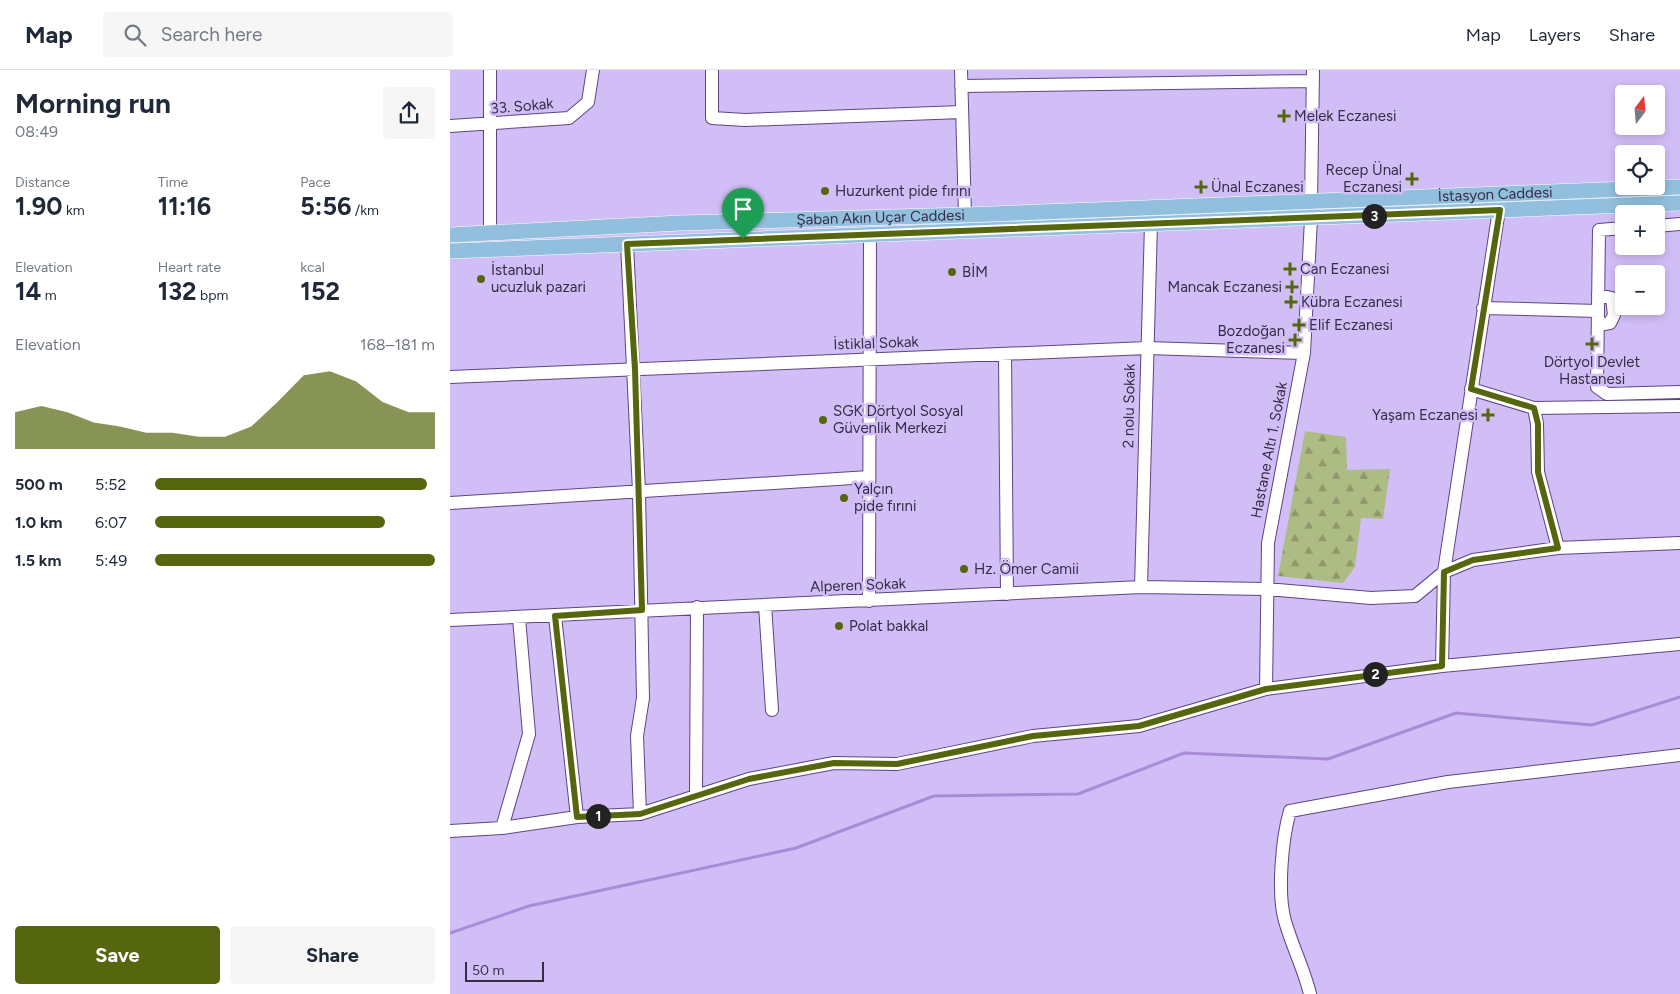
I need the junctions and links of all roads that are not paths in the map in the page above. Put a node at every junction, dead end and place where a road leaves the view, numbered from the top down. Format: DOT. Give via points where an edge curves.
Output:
graph roads {
  1 [pos="490,70"];
  2 [pos="593,70"];
  3 [pos="712,70"];
  4 [pos="961,70"];
  5 [pos="1313,76"];
  6 [pos="962,86"];
  7 [pos="962,112"];
  8 [pos="490,125"];
  9 [pos="450,126"];
  10 [pos="1680,187"];
  11 [pos="1499,194"];
  12 [pos="1312,202"];
  13 [pos="1680,203"];
  14 [pos="1500,210"];
  15 [pos="965,215"];
  16 [pos="1311,219"];
  17 [pos="1151,224"];
  18 [pos="1680,224"];
  19 [pos="1665,225"];
  20 [pos="1615,229"];
  21 [pos="490,233"];
  22 [pos="450,235"];
  23 [pos="870,235"];
  24 [pos="627,244"];
  25 [pos="450,251"];
  26 [pos="1598,295"];
  27 [pos="1483,308"];
  28 [pos="1598,311"];
  29 [pos="1598,325"];
  30 [pos="1147,348"];
  31 [pos="1304,353"];
  32 [pos="1005,354"];
  33 [pos="869,359"];
  34 [pos="635,369"];
  35 [pos="450,377"];
  36 [pos="1471,389"];
  37 [pos="1680,392"];
  38 [pos="1680,406"];
  39 [pos="1534,408"];
  40 [pos="869,477"];
  41 [pos="639,491"];
  42 [pos="450,503"];
  43 [pos="1680,543"];
  44 [pos="1558,548"];
  45 [pos="1444,572"];
  46 [pos="1141,588"];
  47 [pos="1267,589"];
  48 [pos="1007,594"];
  49 [pos="869,601"];
  50 [pos="766,605"];
  51 [pos="697,607"];
  52 [pos="642,610"];
  53 [pos="555,616"];
  54 [pos="519,618"];
  55 [pos="450,620"];
  56 [pos="1680,644"];
  57 [pos="1442,666"];
  58 [pos="1266,689"];
  59 [pos="772,710"];
  60 [pos="1680,755"];
  61 [pos="696,796"];
  62 [pos="640,814"];
  63 [pos="577,817"];
  64 [pos="502,828"];
  65 [pos="450,831"];
  66 [pos="1310,994"];
  1 -- 8 [label="street"];
  2 -- 8 [label="street, 33. Sokak" via="588,102 569,118"];
  3 -- 7 [label="street" via="712,118 745,120"];
  4 -- 6 [label="street"];
  5 -- 6 [label="street"];
  5 -- 12 [label="street"];
  6 -- 7 [label="street"];
  7 -- 15 [label="street"];
  8 -- 9 [label="street, 33. Sokak"];
  8 -- 21 [label="street"];
  10 -- 11 [label="main road, İstasyon Caddesi"];
  11 -- 12 [label="main road, İstasyon Caddesi"];
  11 -- 14 [label="street"];
  12 -- 15 [label="main road, Şaban Akın Uçar Caddesi"];
  12 -- 16 [label="main road"];
  13 -- 14 [label="main road, İstasyon Caddesi"];
  14 -- 16 [label="main road, İstasyon Caddesi"];
  14 -- 27 [label="street"];
  15 -- 21 [label="main road, Şaban Akın Uçar Caddesi"];
  16 -- 17 [label="main road, Şaban Akın Uçar Caddesi"];
  16 -- 31 [label="street, Hastane Altı 1. Sokak"];
  17 -- 23 [label="main road, Şaban Akın Uçar Caddesi"];
  17 -- 30 [label="street, 2 nolu Sokak"];
  18 -- 19 [label="street"];
  20 -- 26 [label="street" via="1599,230"];
  21 -- 22 [label="main road, Şaban Akın Uçar Caddesi"];
  23 -- 24 [label="main road, Şaban Akın Uçar Caddesi"];
  23 -- 33 [label="street"];
  24 -- 25 [label="main road, Şaban Akın Uçar Caddesi"];
  24 -- 34 [label="street"];
  26 -- 28 [label="street"];
  26 -- 29 [label="street" via="1612,298 1614,315 1610,323"];
  27 -- 28 [label="street"];
  27 -- 36 [label="street"];
  28 -- 29 [label="street"];
  29 -- 37 [label="street" via="1597,387 1600,391 1607,394"];
  30 -- 31 [label="street, İstiklal Sokak"];
  30 -- 32 [label="street, İstiklal Sokak"];
  30 -- 46 [label="street, 2 nolu Sokak"];
  31 -- 47 [label="street, Hastane Altı 1. Sokak" via="1268,543"];
  32 -- 33 [label="street, İstiklal Sokak"];
  32 -- 48 [label="street"];
  33 -- 34 [label="street, İstiklal Sokak"];
  33 -- 40 [label="street"];
  34 -- 35 [label="street, İstiklal Sokak"];
  34 -- 41 [label="street"];
  36 -- 39 [label="street"];
  36 -- 45 [label="street"];
  38 -- 39 [label="street"];
  39 -- 44 [label="street" via="1538,424 1538,472"];
  40 -- 41 [label="street"];
  40 -- 49 [label="street"];
  41 -- 42 [label="street"];
  41 -- 52 [label="street"];
  43 -- 44 [label="street, Alperen Sokak"];
  44 -- 45 [label="street, Alperen Sokak" via="1473,560"];
  45 -- 47 [label="street, Alperen Sokak" via="1415,596 1371,598"];
  45 -- 57 [label="street"];
  46 -- 47 [label="street, Alperen Sokak"];
  46 -- 48 [label="street, Alperen Sokak"];
  47 -- 58 [label="street, Hastane Altı 1. Sokak"];
  48 -- 49 [label="street, Alperen Sokak"];
  49 -- 50 [label="street, Alperen Sokak"];
  50 -- 51 [label="street, Alperen Sokak"];
  50 -- 59 [label="street"];
  51 -- 52 [label="street, Alperen Sokak"];
  51 -- 61 [label="street"];
  52 -- 53 [label="street, Alperen Sokak"];
  52 -- 62 [label="street" via="643,698 637,736"];
  53 -- 54 [label="street, Alperen Sokak"];
  53 -- 63 [label="street"];
  54 -- 55 [label="street, Alperen Sokak"];
  54 -- 64 [label="street" via="529,734"];
  56 -- 57 [label="street"];
  57 -- 58 [label="street"];
  58 -- 61 [label="street" via="1139,726 1033,736 897,764 834,763 749,779"];
  60 -- 66 [label="street" via="1448,782 1290,811 1285,828 1281,902"];
  61 -- 62 [label="street"];
  62 -- 63 [label="street"];
  63 -- 64 [label="street"];
  64 -- 65 [label="street"];
}
